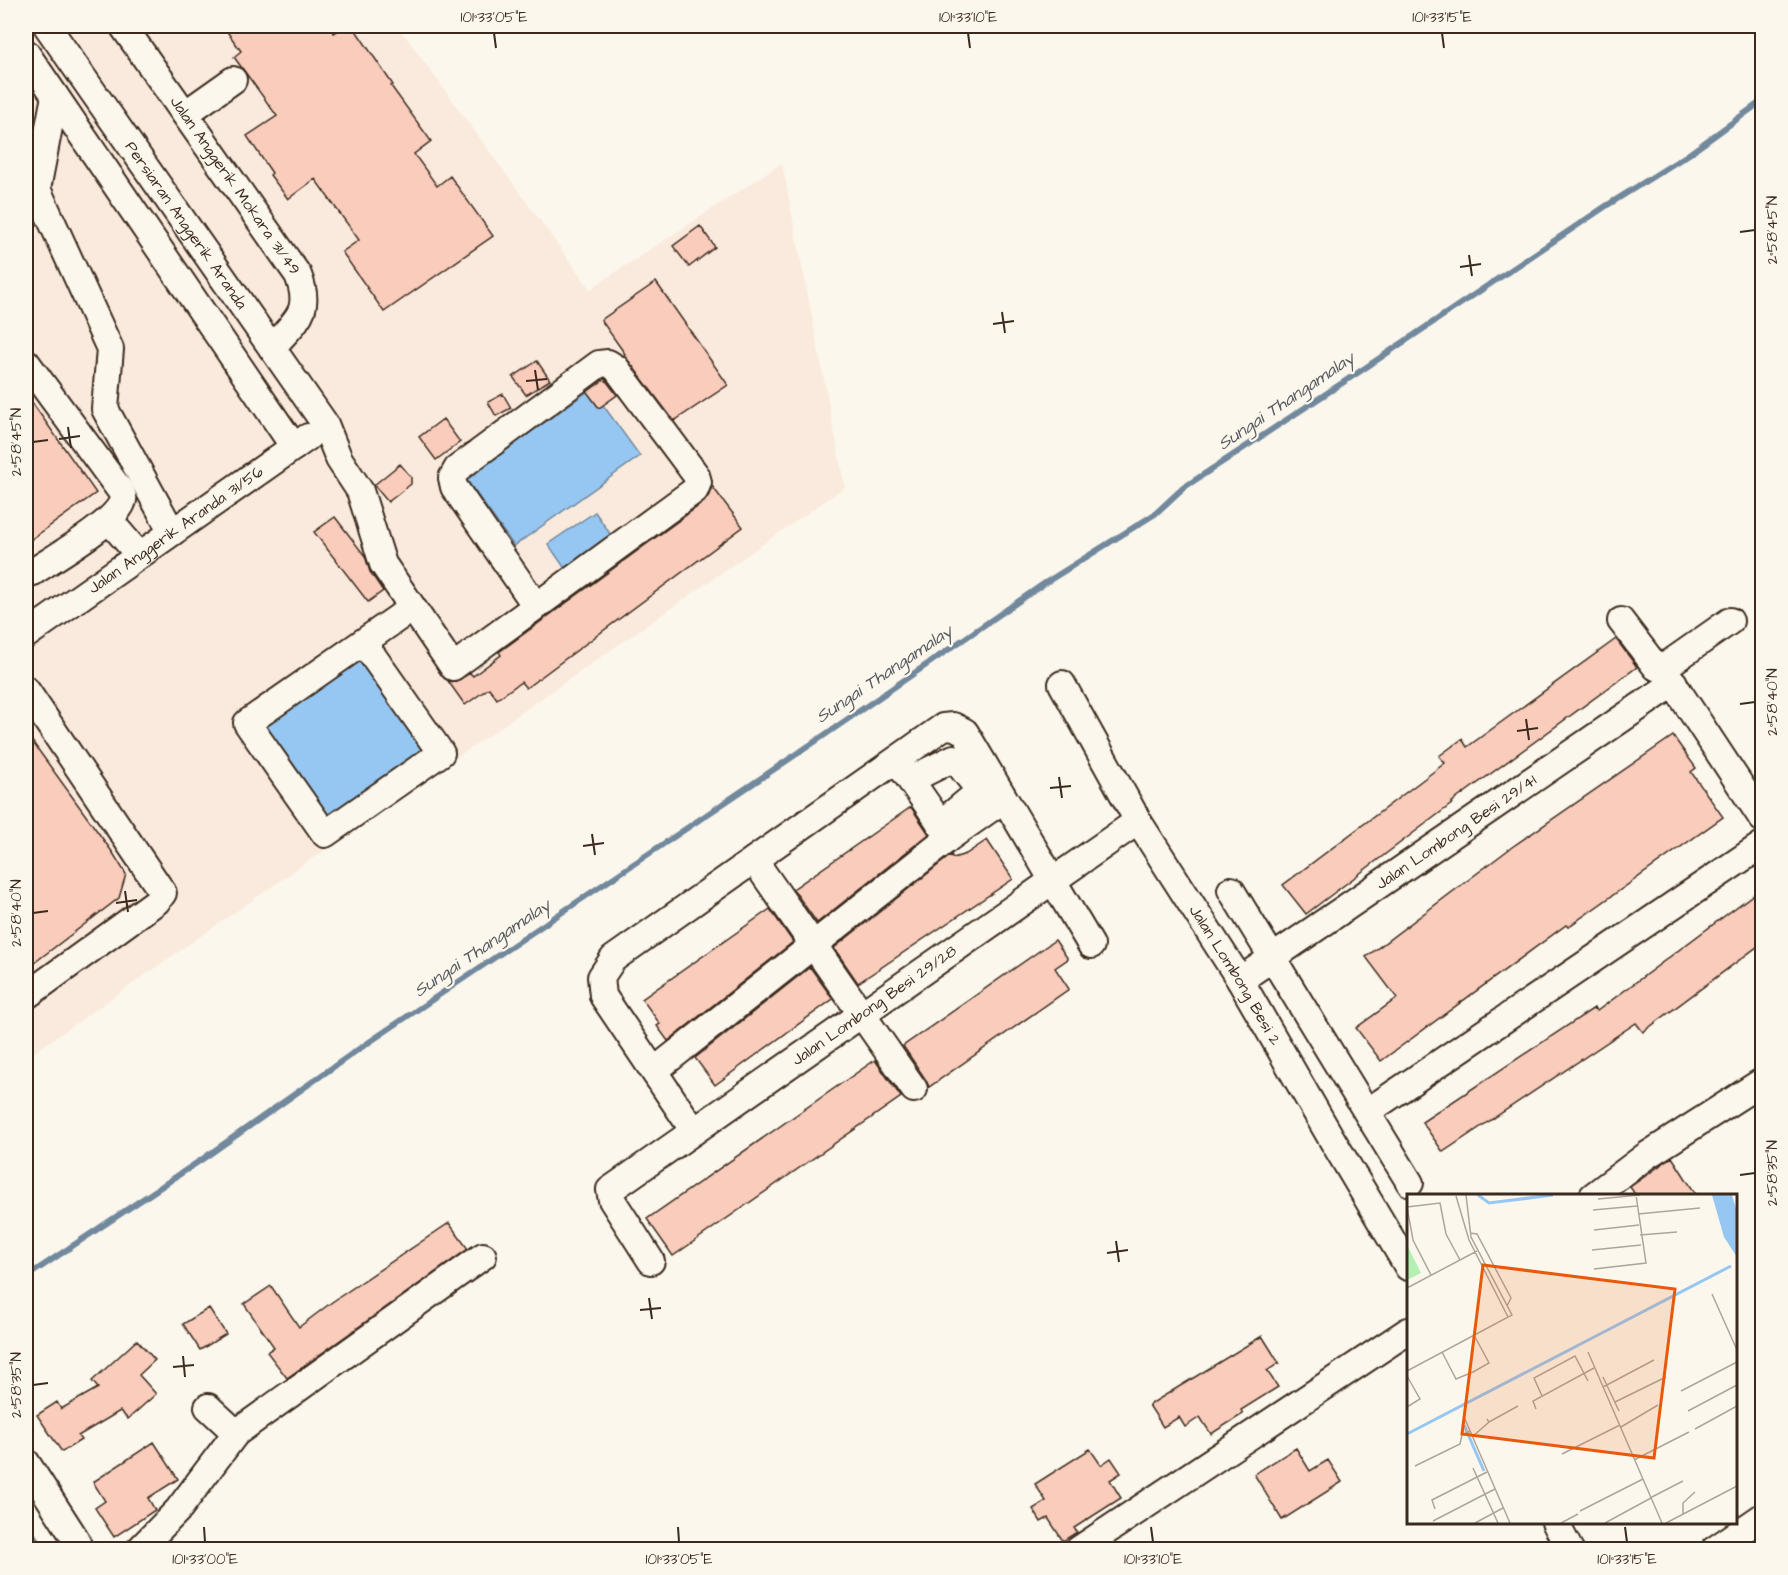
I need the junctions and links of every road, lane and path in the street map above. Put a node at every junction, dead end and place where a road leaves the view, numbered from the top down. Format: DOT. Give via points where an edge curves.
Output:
graph roads {
  1 [pos="47,26"];
  2 [pos="126,27"];
  3 [pos="26,53"];
  4 [pos="233,80"];
  5 [pos="55,96"];
  6 [pos="185,114"];
  7 [pos="272,348"];
  8 [pos="26,362"];
  9 [pos="326,424"];
  10 [pos="294,447"];
  11 [pos="109,520"];
  12 [pos="172,532"];
  13 [pos="139,555"];
  14 [pos="26,574"];
  15 [pos="537,606"];
  16 [pos="412,608"];
  17 [pos="1621,621"];
  18 [pos="1730,621"];
  19 [pos="26,635"];
  20 [pos="363,642"];
  21 [pos="1669,676"];
  22 [pos="1062,684"];
  23 [pos="26,690"];
  24 [pos="897,760"];
  25 [pos="912,782"];
  26 [pos="1004,799"];
  27 [pos="1762,818"];
  28 [pos="1138,821"];
  29 [pos="945,830"];
  30 [pos="1762,845"];
  31 [pos="754,860"];
  32 [pos="1052,881"];
  33 [pos="1231,890"];
  34 [pos="813,944"];
  35 [pos="1091,945"];
  36 [pos="1272,958"];
  37 [pos="1240,980"];
  38 [pos="29,988"];
  39 [pos="862,1014"];
  40 [pos="654,1071"];
  41 [pos="1760,1083"];
  42 [pos="914,1089"];
  43 [pos="1367,1112"];
  44 [pos="694,1131"];
  45 [pos="1410,1183"];
  46 [pos="1596,1194"];
  47 [pos="483,1256"];
  48 [pos="651,1261"];
  49 [pos="1407,1265"];
  50 [pos="1407,1332"];
  51 [pos="208,1407"];
  52 [pos="236,1433"];
  53 [pos="26,1462"];
  54 [pos="1762,1517"];
  55 [pos="1556,1524"];
  56 [pos="72,1546"];
  57 [pos="139,1550"];
  58 [pos="1078,1550"];
  59 [pos="1570,1550"];
  60 [pos="1714,1550"];
  1 -- 7 [label="street, Persiaran Anggerik Aranda"];
  2 -- 6 [label="street, Jalan Anggerik Mokara 31/49"];
  3 -- 5 [label="street, Persiaran Anggerik Aranda"];
  4 -- 6 [label="street"];
  5 -- 10 [label="street, Persiaran Anggerik Aranda"];
  5 -- 12 [label="street" via="37,189 110,350 105,409"];
  6 -- 7 [label="street, Jalan Anggerik Mokara 31/49" via="298,275 304,291 303,311"];
  7 -- 9 [label="street, Persiaran Anggerik Aranda"];
  8 -- 11 [label="street" via="123,495 123,502"];
  9 -- 10 [label="street, Jalan Anggerik Aranda 31/56"];
  9 -- 16 [label="street, Persiaran Anggerik Aranda" via="339,459 360,491 382,564"];
  10 -- 12 [label="street, Jalan Anggerik Aranda 31/56"];
  11 -- 13 [label="street"];
  11 -- 14 [label="street"];
  12 -- 13 [label="street, Jalan Anggerik Aranda 31/56"];
  13 -- 19 [label="street, Jalan Anggerik Aranda 31/56"];
  15 -- 15 [label="street" via="454,487 452,478 457,469 599,364 608,363 616,368 698,482 695,490"];
  15 -- 16 [label="street, Persiaran Anggerik Aranda" via="453,667"];
  16 -- 20 [label="street"];
  17 -- 21 [label="street" via="1656,667"];
  18 -- 21 [label="street, Jalan Lombong Besi 29/41"];
  20 -- 20 [label="street" via="247,723 325,834 441,753"];
  21 -- 27 [label="street"];
  21 -- 36 [label="street, Jalan Lombong Besi 29/41"];
  22 -- 28 [label="street, Jalan Lombong Besi 2"];
  23 -- 38 [label="street" via="163,893 158,901"];
  24 -- 25 [label="street"];
  24 -- 26 [label="street" via="943,728 954,726 964,732"];
  24 -- 31 [label="street"];
  25 -- 29 [label="street"];
  25 -- 29 [label="street" via="954,758 976,786 975,795"];
  26 -- 29 [label="street"];
  26 -- 32 [label="street"];
  28 -- 32 [label="street, Jalan Lombong Besi 29/28"];
  28 -- 37 [label="street, Jalan Lombong Besi 2"];
  29 -- 34 [label="street"];
  30 -- 43 [label="street"];
  31 -- 34 [label="street"];
  31 -- 40 [label="street" via="613,959 601,977 603,996"];
  32 -- 35 [label="street"];
  32 -- 39 [label="street, Jalan Lombong Besi 29/28"];
  33 -- 36 [label="street"];
  34 -- 39 [label="street"];
  34 -- 40 [label="street"];
  36 -- 37 [label="street, Jalan Lombong Besi 29/41"];
  36 -- 43 [label="street"];
  37 -- 49 [label="street, Jalan Lombong Besi 2"];
  39 -- 42 [label="street"];
  39 -- 44 [label="street, Jalan Lombong Besi 29/28"];
  40 -- 44 [label="street"];
  41 -- 46 [label="street" via="1646,1156"];
  43 -- 45 [label="street"];
  44 -- 48 [label="street, Jalan Lombong Besi 29/28" via="610,1190 612,1200"];
  47 -- 52 [label="street"];
  50 -- 58 [label="street"];
  51 -- 52 [label="street"];
  52 -- 57 [label="street" via="178,1510"];
  53 -- 56 [label="street"];
  54 -- 60 [label="street"];
  55 -- 59 [label="street"];
}
